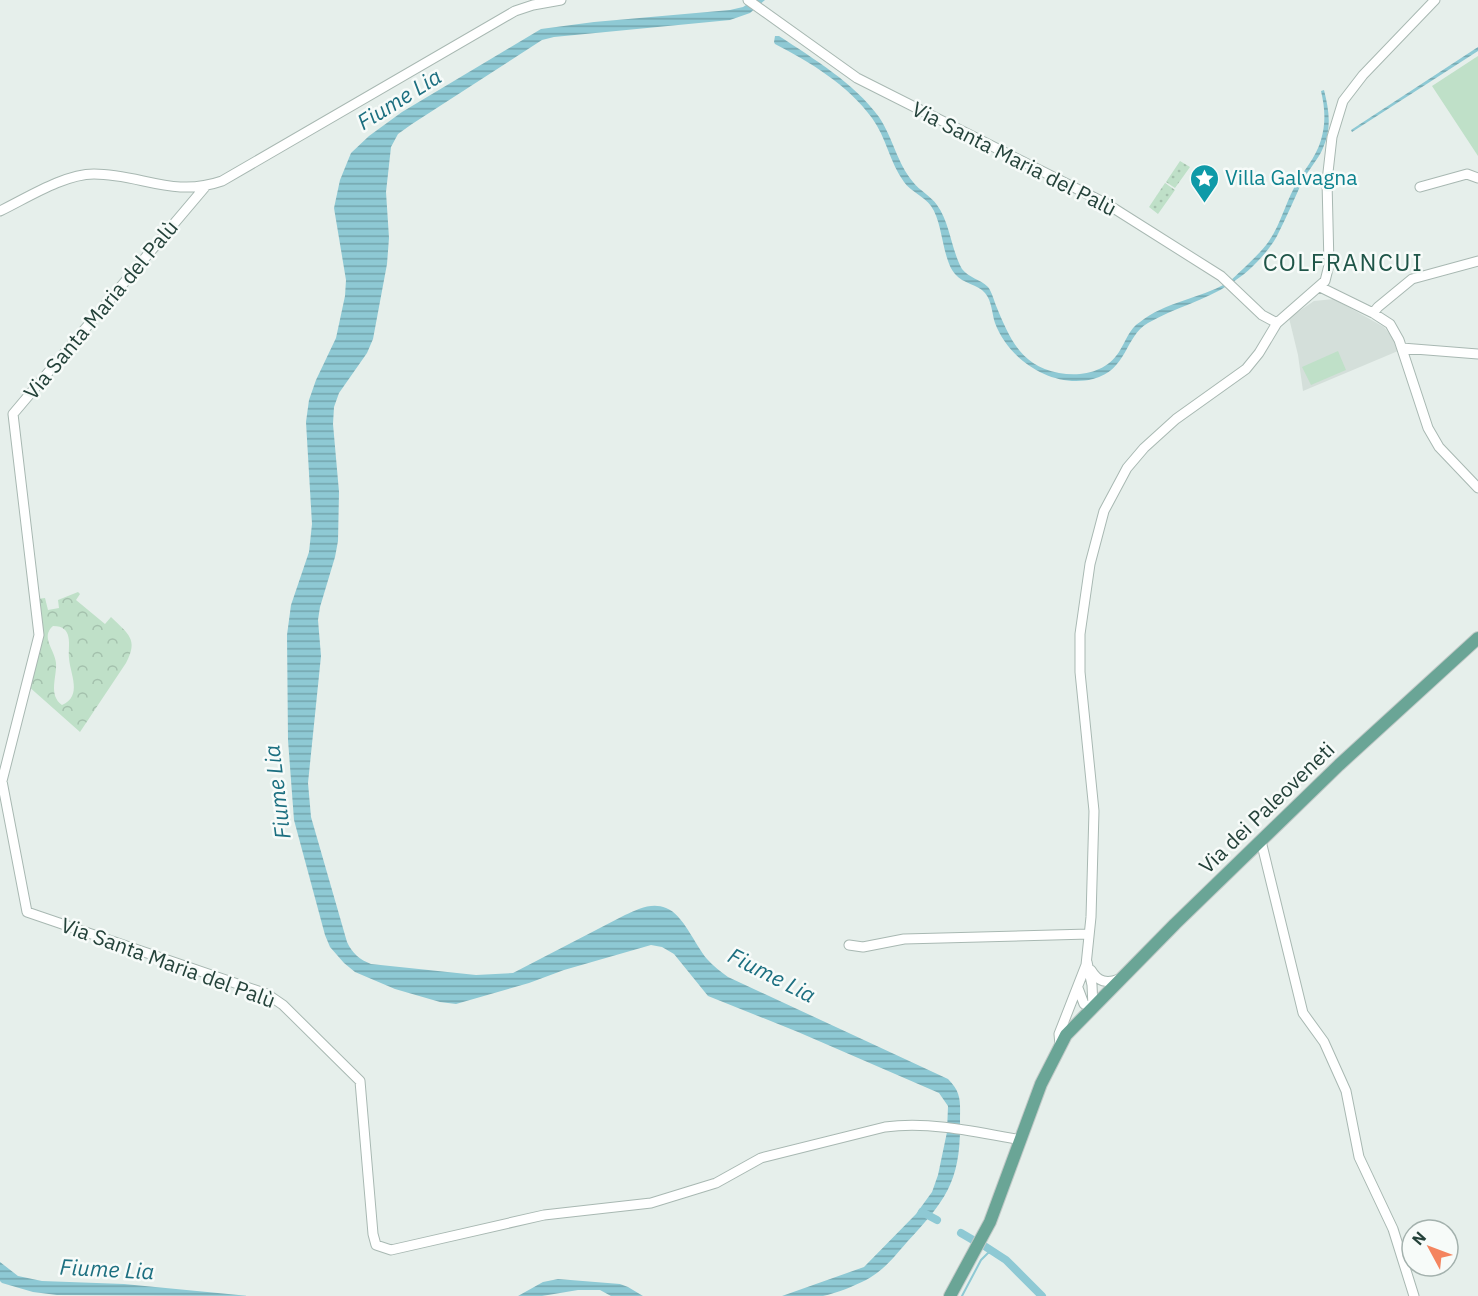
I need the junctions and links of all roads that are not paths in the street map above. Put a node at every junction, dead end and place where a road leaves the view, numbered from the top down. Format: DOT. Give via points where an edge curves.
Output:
graph roads {
  1 [pos="556,0"];
  2 [pos="561,0"];
  3 [pos="748,0"];
  4 [pos="1435,0"];
  5 [pos="1478,178"];
  6 [pos="205,187"];
  7 [pos="1420,187"];
  8 [pos="0,212"];
  9 [pos="1478,261"];
  10 [pos="1320,287"];
  11 [pos="1373,313"];
  12 [pos="1277,323"];
  13 [pos="1402,348"];
  14 [pos="1478,354"];
  15 [pos="1478,488"];
  16 [pos="1478,638"];
  17 [pos="1261,841"];
  18 [pos="1089,934"];
  19 [pos="849,945"];
  20 [pos="1088,964"];
  21 [pos="1121,978"];
  22 [pos="1078,988"];
  23 [pos="1090,1009"];
  24 [pos="1060,1045"];
  25 [pos="1021,1140"];
  26 [pos="950,1296"];
  27 [pos="1414,1296"];
  1 -- 2 [label="street, Via Santa Maria del Palù"];
  1 -- 6 [label="street, Via Santa Maria del Palù" via="515,11 237,175"];
  3 -- 12 [label="street, Via Santa Maria del Palù" via="857,78 1107,204 1221,276 1262,315"];
  4 -- 10 [label="street" via="1343,101 1332,137 1327,181 1329,265"];
  5 -- 7 [label="street" via="1467,174"];
  6 -- 8 [label="street, Via Santa Maria del Palù" via="177,188 113,176 82,175 68,178"];
  6 -- 25 [label="street, Via Santa Maria del Palù" via="13,414 39,635 2,780 27,912 267,994 283,1005 360,1082 373,1234 376,1245 382,1248 392,1250 544,1215 651,1203 716,1183 761,1158 885,1127 964,1130"];
  9 -- 11 [label="street" via="1412,279"];
  10 -- 11 [label="street"];
  10 -- 12 [label="street"];
  11 -- 13 [label="street" via="1390,324"];
  12 -- 18 [label="street" via="1246,369 1171,423 1144,448 1127,468 1102,519 1090,564 1080,634 1094,811"];
  13 -- 14 [label="street"];
  13 -- 15 [label="street" via="1428,428 1439,447"];
  16 -- 17 [label="main road, Via dei Paleoveneti"];
  17 -- 21 [label="main road, Via dei Paleoveneti"];
  17 -- 27 [label="street" via="1303,1013 1324,1042 1346,1091 1359,1156 1393,1229"];
  18 -- 19 [label="street" via="904,939"];
  18 -- 20 [label="street"];
  20 -- 21 [label="street" via="1101,981 1110,983"];
  20 -- 22 [label="street"];
  20 -- 23 [label="street" via="1092,985"];
  21 -- 23 [label="main road, Via dei Paleoveneti"];
  22 -- 23 [label="street"];
  22 -- 24 [label="street" via="1059,1034"];
  23 -- 24 [label="main road, Via dei Paleoveneti"];
  24 -- 25 [label="main road, Via dei Paleoveneti"];
  25 -- 26 [label="main road, Via dei Paleoveneti" via="990,1222"];
}
